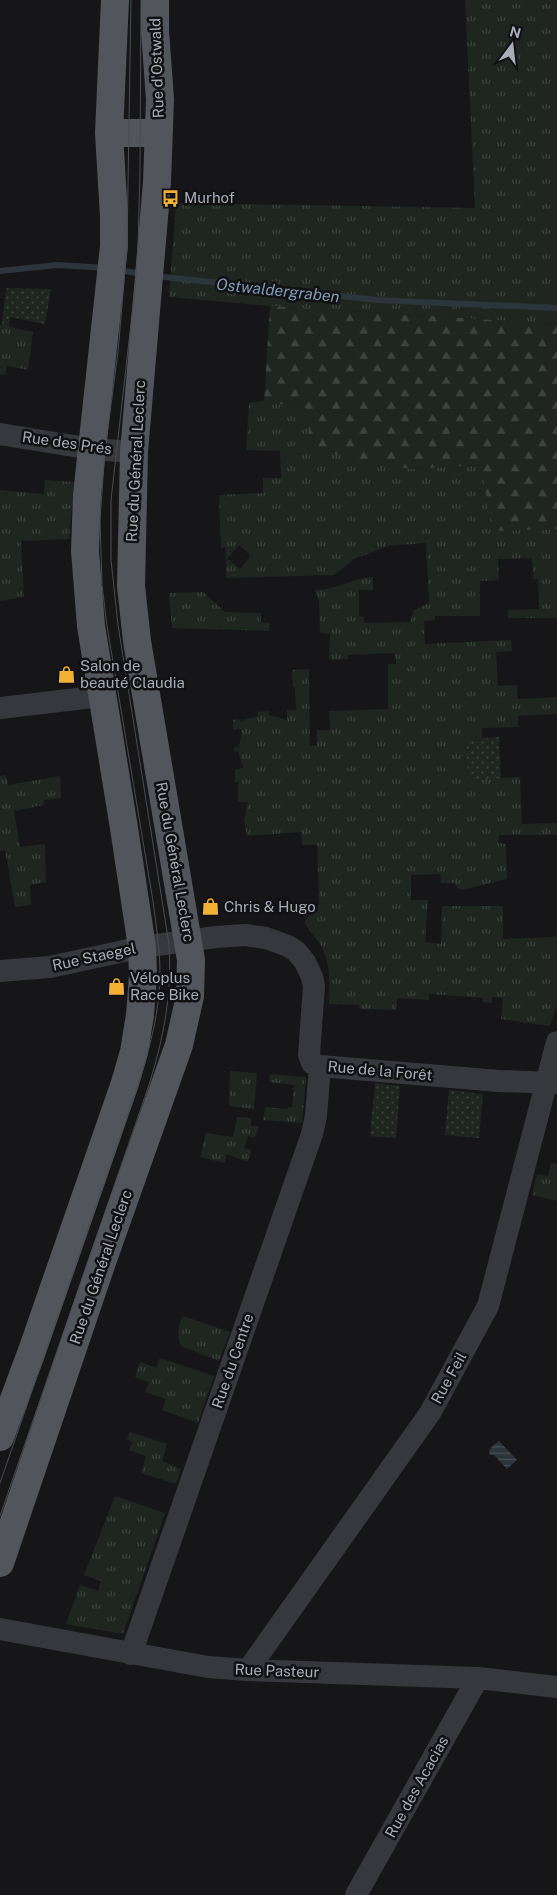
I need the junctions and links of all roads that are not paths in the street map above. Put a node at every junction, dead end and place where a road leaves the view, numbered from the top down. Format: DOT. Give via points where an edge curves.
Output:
graph roads {
  1 [pos="115,0"];
  2 [pos="155,0"];
  3 [pos="109,133"];
  4 [pos="158,133"];
  5 [pos="0,434"];
  6 [pos="92,449"];
  7 [pos="134,452"];
  8 [pos="102,696"];
  9 [pos="0,708"];
  10 [pos="188,941"];
  11 [pos="142,947"];
  12 [pos="0,971"];
  13 [pos="557,1042"];
  14 [pos="320,1066"];
  15 [pos="551,1083"];
  16 [pos="0,1437"];
  17 [pos="0,1564"];
  18 [pos="0,1629"];
  19 [pos="131,1654"];
  20 [pos="248,1670"];
  21 [pos="478,1678"];
  22 [pos="557,1687"];
  23 [pos="356,1895"];
  1 -- 3 [label="main road"];
  2 -- 4 [label="main road, Rue d'Ostwald" via="160,99"];
  3 -- 4 [label="main road, Rue d'Ostwald"];
  3 -- 6 [label="main road" via="114,246"];
  4 -- 7 [label="main road, Rue du Général Leclerc" via="157,182"];
  5 -- 6 [label="street, Rue des Prés"];
  6 -- 7 [label="street, Rue des Prés"];
  6 -- 8 [label="main road" via="85,551 88,602"];
  7 -- 10 [label="main road, Rue du Général Leclerc" via="132,600"];
  8 -- 9 [label="street"];
  8 -- 11 [label="main road"];
  10 -- 11 [label="street, Rue Staegel"];
  10 -- 14 [label="street, Rue de la Forêt" via="234,935 257,936 288,946 300,956 309,969 314,986 310,1059"];
  10 -- 17 [label="main road, Rue du Général Leclerc" via="191,978 179,1045"];
  11 -- 12 [label="street, Rue Staegel" via="50,967"];
  11 -- 16 [label="main road" via="140,1015 130,1066"];
  13 -- 15 [label="street, Rue Feil"];
  14 -- 15 [label="street, Rue de la Forêt"];
  14 -- 19 [label="street, Rue du Centre" via="312,1134"];
  15 -- 20 [label="street, Rue Feil" via="488,1306 430,1413"];
  18 -- 19 [label="street, Rue Pasteur"];
  19 -- 20 [label="street, Rue Pasteur"];
  20 -- 21 [label="street, Rue Pasteur"];
  21 -- 22 [label="street, Rue Pasteur"];
  21 -- 23 [label="street, Rue des Acacias"];
}
